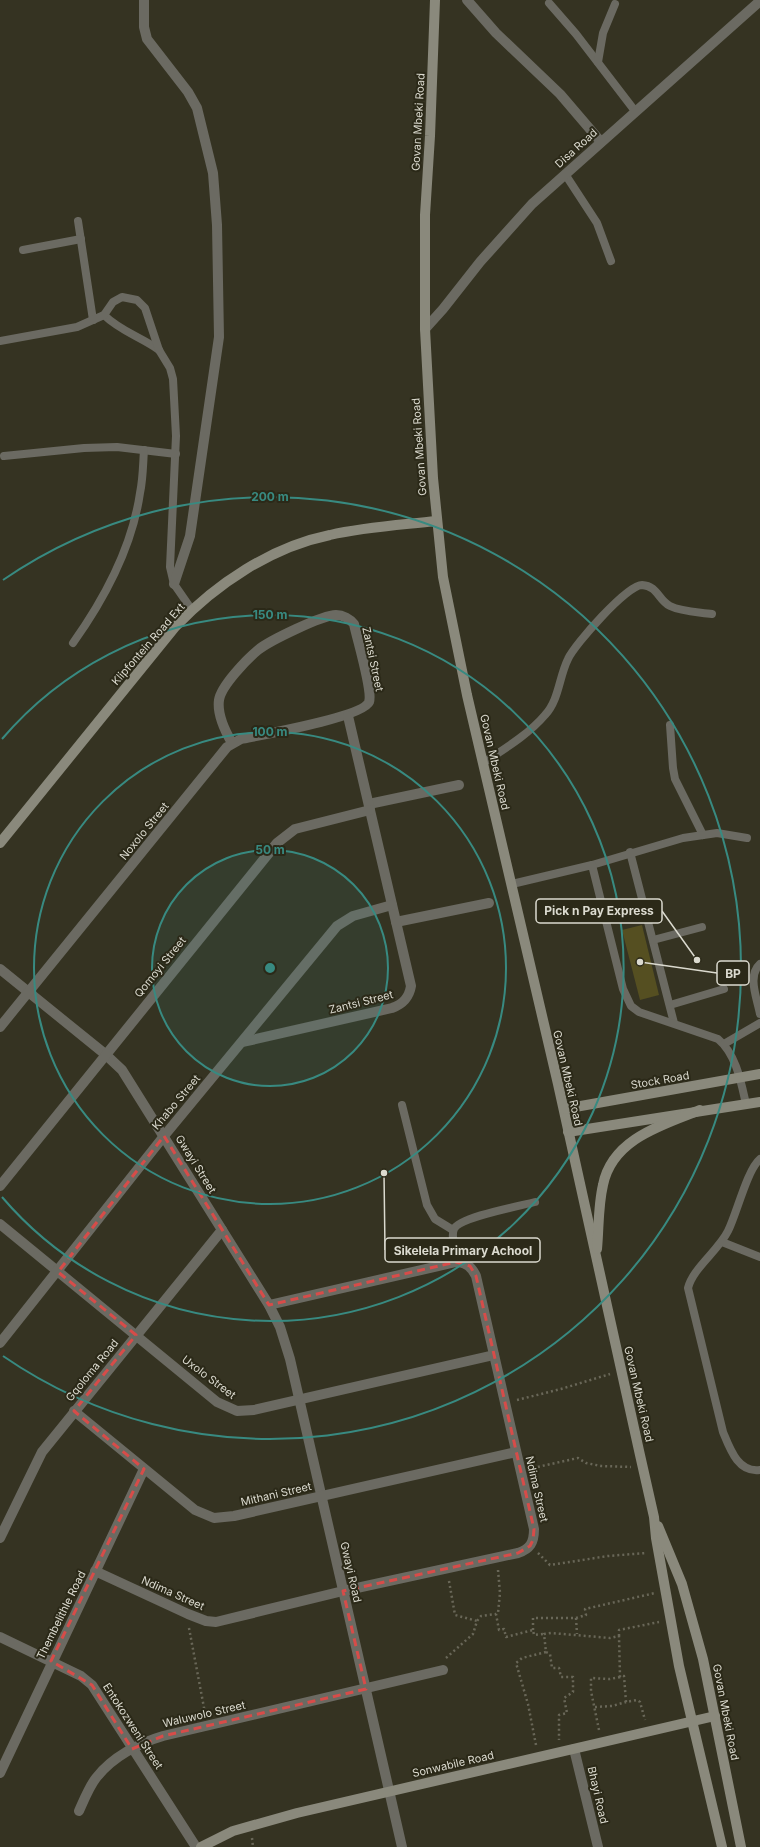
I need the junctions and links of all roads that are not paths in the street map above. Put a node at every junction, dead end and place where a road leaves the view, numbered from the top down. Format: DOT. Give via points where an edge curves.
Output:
graph roads {
  1 [pos="144,0"];
  2 [pos="435,0"];
  3 [pos="467,0"];
  4 [pos="760,1"];
  5 [pos="549,3"];
  6 [pos="615,4"];
  7 [pos="598,62"];
  8 [pos="635,111"];
  9 [pos="601,142"];
  10 [pos="565,174"];
  11 [pos="78,220"];
  12 [pos="81,239"];
  13 [pos="23,250"];
  14 [pos="611,261"];
  15 [pos="104,315"];
  16 [pos="94,320"];
  17 [pos="424,329"];
  18 [pos="0,341"];
  19 [pos="159,350"];
  20 [pos="144,450"];
  21 [pos="176,454"];
  22 [pos="4,456"];
  23 [pos="436,521"];
  24 [pos="174,584"];
  25 [pos="192,610"];
  26 [pos="712,614"];
  27 [pos="73,643"];
  28 [pos="348,716"];
  29 [pos="670,725"];
  30 [pos="232,743"];
  31 [pos="483,764"];
  32 [pos="459,785"];
  33 [pos="369,807"];
  34 [pos="703,835"];
  35 [pos="747,838"];
  36 [pos="1,840"];
  37 [pos="630,852"];
  38 [pos="592,865"];
  39 [pos="512,884"];
  40 [pos="489,903"];
  41 [pos="392,905"];
  42 [pos="396,922"];
  43 [pos="702,927"];
  44 [pos="653,940"];
  45 [pos="760,964"];
  46 [pos="0,969"];
  47 [pos="724,989"];
  48 [pos="29,991"];
  49 [pos="670,1004"];
  50 [pos="760,1014"];
  51 [pos="674,1023"];
  52 [pos="760,1023"];
  53 [pos="0,1027"];
  54 [pos="243,1042"];
  55 [pos="724,1044"];
  56 [pos="105,1054"];
  57 [pos="760,1074"];
  58 [pos="740,1078"];
  59 [pos="760,1102"];
  60 [pos="746,1104"];
  61 [pos="402,1105"];
  62 [pos="564,1109"];
  63 [pos="700,1110"];
  64 [pos="568,1132"];
  65 [pos="164,1136"];
  66 [pos="760,1159"];
  67 [pos="0,1186"];
  68 [pos="535,1202"];
  69 [pos="0,1224"];
  70 [pos="222,1230"];
  71 [pos="453,1230"];
  72 [pos="722,1242"];
  73 [pos="760,1257"];
  74 [pos="596,1259"];
  75 [pos="460,1262"];
  76 [pos="58,1272"];
  77 [pos="269,1305"];
  78 [pos="136,1336"];
  79 [pos="0,1343"];
  80 [pos="494,1356"];
  81 [pos="299,1400"];
  82 [pos="74,1411"];
  83 [pos="516,1452"];
  84 [pos="144,1469"];
  85 [pos="760,1470"];
  86 [pos="322,1496"];
  87 [pos="654,1517"];
  88 [pos="0,1538"];
  89 [pos="95,1571"];
  90 [pos="343,1591"];
  91 [pos="0,1638"];
  92 [pos="51,1662"];
  93 [pos="443,1670"];
  94 [pos="366,1689"];
  95 [pos="714,1716"];
  96 [pos="693,1720"];
  97 [pos="132,1748"];
  98 [pos="574,1749"];
  99 [pos="0,1772"];
  100 [pos="389,1792"];
  101 [pos="79,1811"];
  102 [pos="196,1847"];
  103 [pos="201,1847"];
  104 [pos="402,1847"];
  105 [pos="598,1847"];
  106 [pos="722,1847"];
  107 [pos="741,1847"];
  1 -- 24 [label="street" via="144,27 147,39 188,92 197,108 213,173 217,225 219,337 190,536"];
  2 -- 17 [label="main road, Govan Mbeki Road" via="425,215"];
  3 -- 9 [label="street" via="496,33 560,94"];
  4 -- 8 [label="street, Disa Road"];
  5 -- 7 [label="lane"];
  6 -- 7 [label="lane" via="603,32"];
  7 -- 8 [label="lane"];
  8 -- 9 [label="street, Disa Road"];
  9 -- 10 [label="street, Disa Road"];
  10 -- 14 [label="lane" via="597,223"];
  10 -- 17 [label="street, Disa Road" via="532,204"];
  11 -- 12 [label="lane"];
  12 -- 13 [label="lane"];
  12 -- 16 [label="lane"];
  15 -- 16 [label="lane"];
  15 -- 19 [label="lane" via="115,326 147,341"];
  15 -- 19 [label="lane" via="118,299 127,297 137,300 145,308"];
  16 -- 18 [label="lane" via="68,330"];
  17 -- 23 [label="main road, Govan Mbeki Road"];
  19 -- 21 [label="lane" via="170,368 174,389"];
  20 -- 21 [label="lane"];
  20 -- 22 [label="lane" via="117,447 84,448"];
  20 -- 27 [label="lane" via="136,516 118,569 93,615"];
  21 -- 24 [label="lane" via="169,558"];
  23 -- 25 [label="main road, Klipfontein Road Ext" via="330,535 294,546 246,570"];
  23 -- 31 [label="main road, Govan Mbeki Road" via="443,577"];
  24 -- 25 [label="lane"];
  25 -- 36 [label="main road, Klipfontein Road Ext" via="159,646"];
  26 -- 31 [label="lane" via="670,606 648,586 630,589 572,651 553,703 545,716"];
  28 -- 30 [label="street"];
  28 -- 30 [label="street, Zantsi Street" via="366,707 369,703 369,690 354,624 335,615 325,617 265,646 251,657 223,689 218,705 225,731"];
  28 -- 33 [label="street, Zantsi Street"];
  29 -- 34 [label="lane" via="675,779"];
  30 -- 48 [label="street, Noxolo Street"];
  31 -- 39 [label="main road, Govan Mbeki Road"];
  32 -- 33 [label="street"];
  33 -- 41 [label="street, Zantsi Street"];
  33 -- 56 [label="street, Qomoyi Street" via="295,829 277,843"];
  34 -- 35 [label="lane" via="717,833"];
  34 -- 37 [label="lane"];
  37 -- 38 [label="lane"];
  37 -- 44 [label="lane"];
  38 -- 39 [label="lane"];
  38 -- 51 [label="lane" via="626,1000 638,1012"];
  39 -- 62 [label="main road, Govan Mbeki Road"];
  40 -- 42 [label="street"];
  41 -- 42 [label="street, Zantsi Street"];
  41 -- 54 [label="street, Khabo Street" via="341,922"];
  42 -- 54 [label="street, Zantsi Street" via="411,986 405,1001 392,1008"];
  43 -- 44 [label="lane"];
  44 -- 49 [label="lane"];
  45 -- 50 [label="lane" via="756,967 753,979"];
  46 -- 48 [label="street, Gwayi Street"];
  47 -- 49 [label="lane"];
  48 -- 53 [label="street, Noxolo Street"];
  48 -- 56 [label="street, Gwayi Street"];
  49 -- 51 [label="lane"];
  51 -- 55 [label="lane" via="712,1036"];
  52 -- 55 [label="lane"];
  54 -- 65 [label="street, Khabo Street"];
  55 -- 58 [label="lane"];
  56 -- 65 [label="street, Gwayi Street" via="122,1070"];
  56 -- 67 [label="street, Qomoyi Street"];
  57 -- 58 [label="main road, Stock Road"];
  58 -- 60 [label="lane"];
  58 -- 62 [label="main road, Stock Road"];
  59 -- 60 [label="main road"];
  60 -- 63 [label="main road"];
  61 -- 71 [label="lane" via="427,1205 435,1219"];
  62 -- 64 [label="main road, Govan Mbeki Road"];
  63 -- 64 [label="main road"];
  63 -- 74 [label="main road" via="640,1136 614,1157 603,1183"];
  64 -- 74 [label="main road, Govan Mbeki Road"];
  65 -- 70 [label="street, Gwayi Street"];
  65 -- 76 [label="street, Khabo Street"];
  66 -- 72 [label="lane" via="752,1169"];
  68 -- 71 [label="lane" via="462,1221"];
  69 -- 76 [label="street, Uxolo Street"];
  70 -- 77 [label="street, Gwayi Street"];
  70 -- 78 [label="street, Gqoloma Road"];
  71 -- 75 [label="lane"];
  72 -- 73 [label="lane"];
  72 -- 85 [label="lane" via="692,1278 688,1288 689,1296 723,1432 732,1455 750,1470"];
  74 -- 87 [label="main road, Govan Mbeki Road"];
  75 -- 77 [label="street"];
  75 -- 80 [label="street, Ndima Street" via="470,1266 476,1276"];
  76 -- 78 [label="street, Uxolo Street"];
  76 -- 79 [label="street, Khabo Street"];
  77 -- 81 [label="street, Gwayi Road" via="284,1338"];
  78 -- 81 [label="street, Uxolo Street" via="229,1409 244,1411"];
  78 -- 82 [label="street, Gqoloma Road"];
  80 -- 81 [label="street, Uxolo Street"];
  80 -- 83 [label="street, Ndima Street"];
  81 -- 86 [label="street, Gwayi Road"];
  82 -- 84 [label="street, Mithani Street"];
  82 -- 88 [label="street, Gqoloma Road" via="42,1452"];
  83 -- 86 [label="street, Mithani Street"];
  83 -- 90 [label="street, Ndima Street" via="534,1529 533,1540 525,1551"];
  84 -- 86 [label="street, Mithani Street" via="195,1510 214,1518 234,1516"];
  84 -- 89 [label="street, Thembelithle Road"];
  86 -- 90 [label="street, Gwayi Road"];
  87 -- 95 [label="main road, Govan Mbeki Road" via="682,1584 703,1659"];
  87 -- 96 [label="main road, Govan Mbeki Road" via="665,1591"];
  89 -- 90 [label="street, Ndima Street" via="188,1614 216,1622"];
  89 -- 92 [label="street, Thembelithle Road"];
  90 -- 94 [label="street, Gwayi Road"];
  91 -- 92 [label="street, Entokozweni Street"];
  92 -- 97 [label="street, Entokozweni Street" via="81,1676 92,1685"];
  92 -- 99 [label="street, Thembelithle Road"];
  93 -- 94 [label="street, Waluwolo Street"];
  94 -- 97 [label="street, Waluwolo Street" via="150,1739"];
  94 -- 100 [label="street, Gwayi Road"];
  95 -- 96 [label="main road, Sonwabile Road"];
  95 -- 107 [label="main road, Govan Mbeki Road"];
  96 -- 98 [label="main road, Sonwabile Road"];
  96 -- 106 [label="main road, Govan Mbeki Road"];
  97 -- 101 [label="street, Waluwolo Street" via="102,1771 89,1789"];
  97 -- 102 [label="street, Entokozweni Street"];
  98 -- 100 [label="main road, Sonwabile Road"];
  98 -- 105 [label="street, Bhayi Road"];
  100 -- 103 [label="main road, Sonwabile Road" via="250,1826"];
  100 -- 104 [label="street, Gwayi Road"];
}
